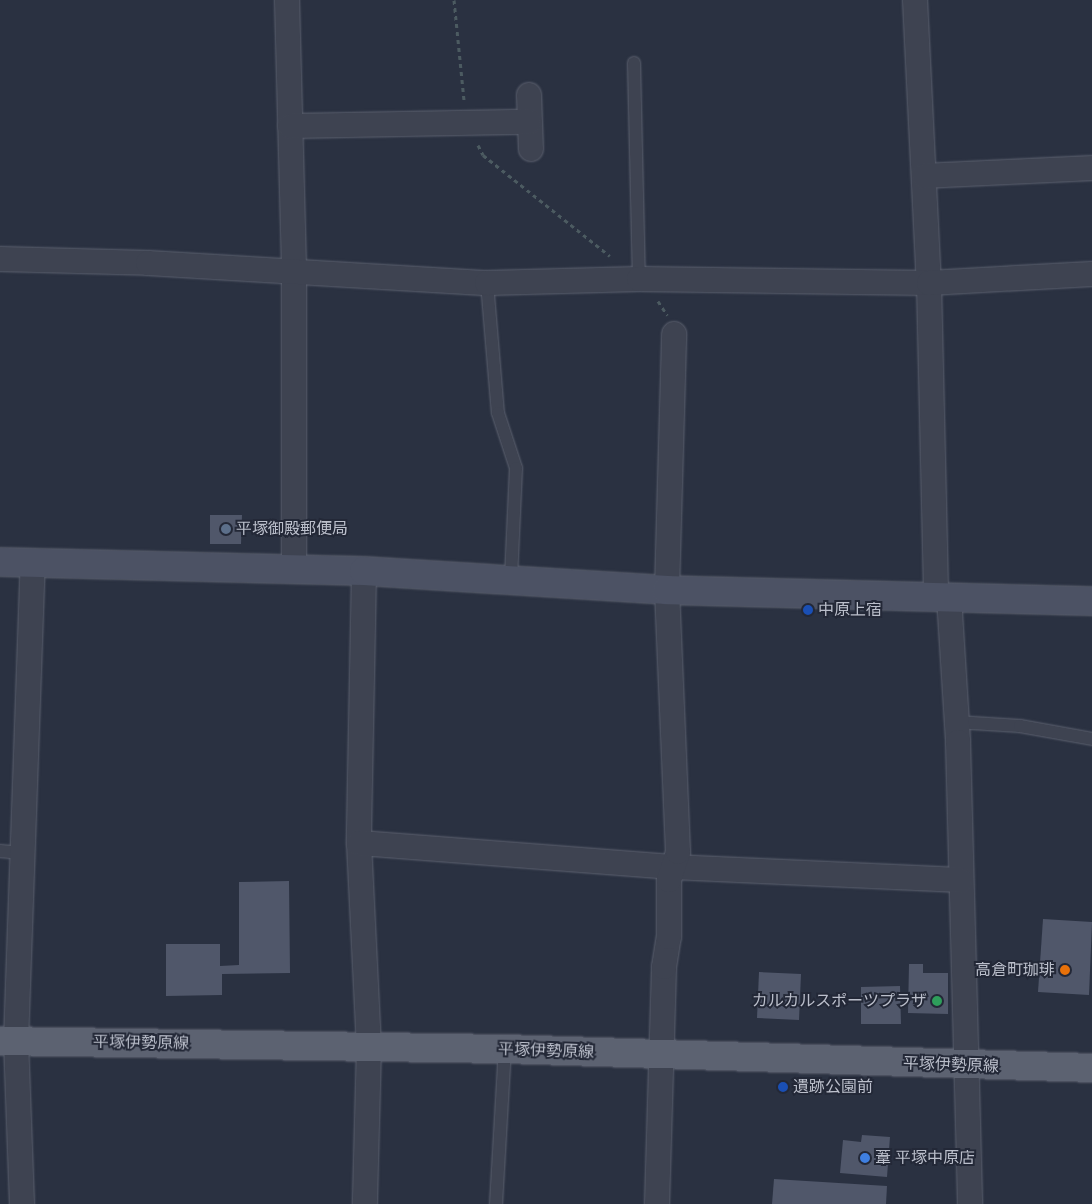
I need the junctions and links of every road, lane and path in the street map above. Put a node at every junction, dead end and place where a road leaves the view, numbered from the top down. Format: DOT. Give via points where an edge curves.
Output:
graph roads {
  1 [pos="286,0"];
  2 [pos="454,0"];
  3 [pos="915,0"];
  4 [pos="634,63"];
  5 [pos="529,95"];
  6 [pos="466,122"];
  7 [pos="529,122"];
  8 [pos="290,126"];
  9 [pos="530,149"];
  10 [pos="1092,168"];
  11 [pos="924,176"];
  12 [pos="0,259"];
  13 [pos="294,273"];
  14 [pos="1092,274"];
  15 [pos="639,279"];
  16 [pos="487,283"];
  17 [pos="929,283"];
  18 [pos="674,334"];
  19 [pos="0,562"];
  20 [pos="33,564"];
  21 [pos="294,569"];
  22 [pos="364,571"];
  23 [pos="510,578"];
  24 [pos="667,590"];
  25 [pos="942,597"];
  26 [pos="1092,601"];
  27 [pos="956,722"];
  28 [pos="1092,738"];
  29 [pos="359,843"];
  30 [pos="11,852"];
  31 [pos="673,867"];
  32 [pos="960,880"];
  33 [pos="9,974"];
  34 [pos="8,1041"];
  35 [pos="369,1046"];
  36 [pos="505,1049"];
  37 [pos="660,1054"];
  38 [pos="967,1066"];
  39 [pos="1092,1068"];
  40 [pos="22,1204"];
  41 [pos="365,1204"];
  42 [pos="496,1204"];
  43 [pos="657,1204"];
  44 [pos="970,1204"];
  1 -- 8 [label="street"];
  2 -- 6 [label="path"];
  3 -- 11 [label="street"];
  4 -- 15 [label="lane"];
  5 -- 7 [label="street"];
  6 -- 7 [label="street"];
  6 -- 8 [label="street"];
  6 -- 15 [label="path" via="483,155"];
  7 -- 9 [label="street"];
  8 -- 13 [label="street"];
  10 -- 11 [label="street"];
  11 -- 17 [label="street"];
  12 -- 13 [label="street"];
  13 -- 16 [label="street"];
  13 -- 21 [label="street"];
  14 -- 17 [label="street"];
  15 -- 16 [label="street"];
  15 -- 17 [label="street"];
  15 -- 18 [label="path" via="665,309"];
  16 -- 23 [label="lane" via="498,413 516,468"];
  17 -- 25 [label="street"];
  18 -- 24 [label="street"];
  19 -- 20 [label="street"];
  20 -- 21 [label="street"];
  20 -- 30 [label="street"];
  21 -- 22 [label="street"];
  22 -- 23 [label="street"];
  22 -- 29 [label="street"];
  23 -- 24 [label="street"];
  24 -- 25 [label="street"];
  24 -- 31 [label="street" via="678,852"];
  25 -- 26 [label="street"];
  25 -- 27 [label="street"];
  27 -- 28 [label="lane" via="1020,726"];
  27 -- 32 [label="street"];
  29 -- 31 [label="street"];
  29 -- 35 [label="street"];
  30 -- 33 [label="street"];
  31 -- 32 [label="street"];
  31 -- 37 [label="street"];
  32 -- 38 [label="street"];
  33 -- 34 [label="street"];
  34 -- 35 [label="main road, 平塚伊勢原線"];
  34 -- 40 [label="street"];
  35 -- 36 [label="main road, 平塚伊勢原線"];
  35 -- 41 [label="street"];
  36 -- 37 [label="main road, 平塚伊勢原線"];
  36 -- 42 [label="lane"];
  37 -- 38 [label="main road, 平塚伊勢原線"];
  37 -- 43 [label="street"];
  38 -- 39 [label="main road, 平塚伊勢原線"];
  38 -- 44 [label="street"];
}
